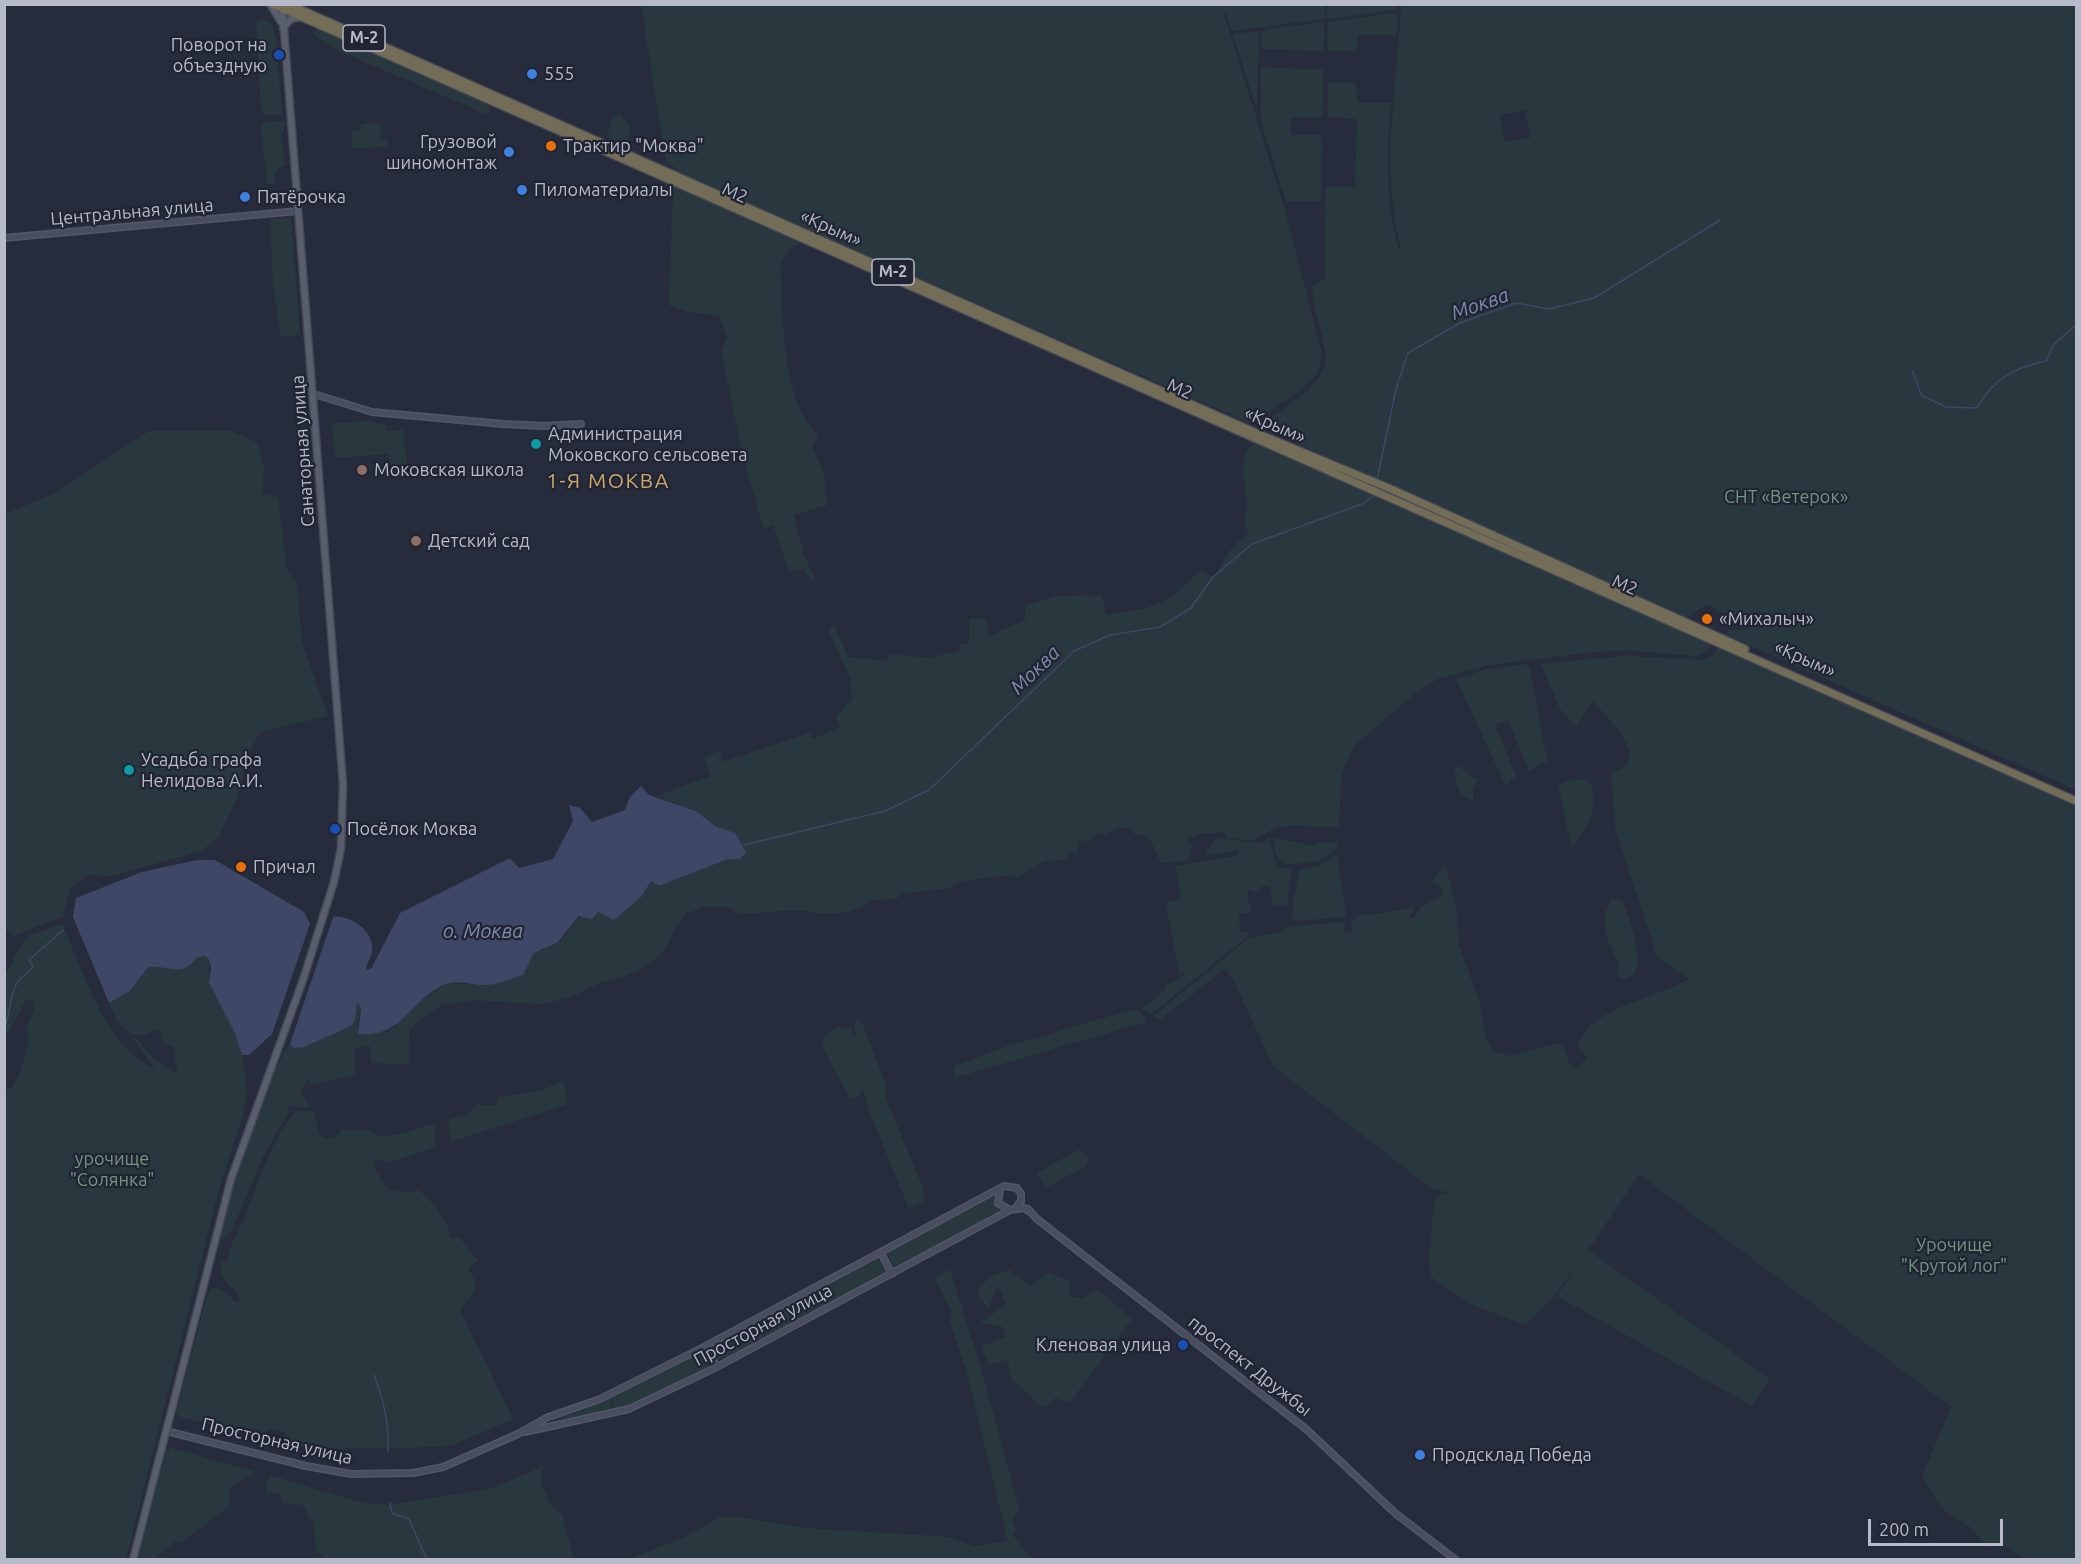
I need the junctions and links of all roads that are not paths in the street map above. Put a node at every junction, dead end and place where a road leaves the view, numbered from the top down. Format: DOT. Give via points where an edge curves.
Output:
graph roads {
  1 [pos="271,4"];
  2 [pos="284,6"];
  3 [pos="301,17"];
  4 [pos="283,29"];
  5 [pos="298,211"];
  6 [pos="4,238"];
  7 [pos="314,394"];
  8 [pos="581,424"];
  9 [pos="2076,796"];
  10 [pos="2076,801"];
  11 [pos="1000,1189"];
  12 [pos="1021,1201"];
  13 [pos="1012,1209"];
  14 [pos="1030,1212"];
  15 [pos="881,1253"];
  16 [pos="892,1274"];
  17 [pos="705,1347"];
  18 [pos="717,1367"];
  19 [pos="542,1419"];
  20 [pos="546,1427"];
  21 [pos="166,1431"];
  22 [pos="518,1434"];
  23 [pos="133,1560"];
  24 [pos="1455,1560"];
  1 -- 2 [label="highway, М2"];
  1 -- 4 [label="main road"];
  2 -- 3 [label="highway, М2"];
  2 -- 4 [label="main road, Санаторная улица"];
  2 -- 9 [label="highway, «Крым» / М-2" via="1391,489"];
  3 -- 4 [label="main road" via="291,19"];
  3 -- 10 [label="highway, М2"];
  4 -- 5 [label="main road, Санаторная улица"];
  5 -- 6 [label="main road, Центральная улица"];
  5 -- 7 [label="main road, Санаторная улица"];
  7 -- 8 [label="main road" via="372,412 504,424"];
  7 -- 21 [label="main road, Санаторная улица" via="343,784 341,848 331,895 303,980 231,1179"];
  11 -- 12 [label="main road" via="1010,1185 1017,1188"];
  11 -- 13 [label="main road" via="998,1203"];
  11 -- 15 [label="main road, Просторная улица"];
  12 -- 13 [label="main road"];
  12 -- 14 [label="main road, проспект Дружбы"];
  13 -- 14 [label="main road"];
  13 -- 16 [label="main road, Просторная улица"];
  14 -- 24 [label="main road, проспект Дружбы" via="1306,1429 1395,1512"];
  15 -- 16 [label="main road"];
  15 -- 17 [label="main road, Просторная улица"];
  16 -- 18 [label="main road, Просторная улица"];
  17 -- 18 [label="main road"];
  17 -- 19 [label="main road, Просторная улица" via="600,1400"];
  18 -- 20 [label="main road, Просторная улица" via="620,1413"];
  19 -- 20 [label="main road" via="541,1424"];
  19 -- 22 [label="main road, Просторная улица"];
  20 -- 22 [label="main road, Просторная улица"];
  21 -- 22 [label="main road, Просторная улица" via="306,1466 370,1475 442,1467"];
  21 -- 23 [label="main road, Санаторная улица"];
}
